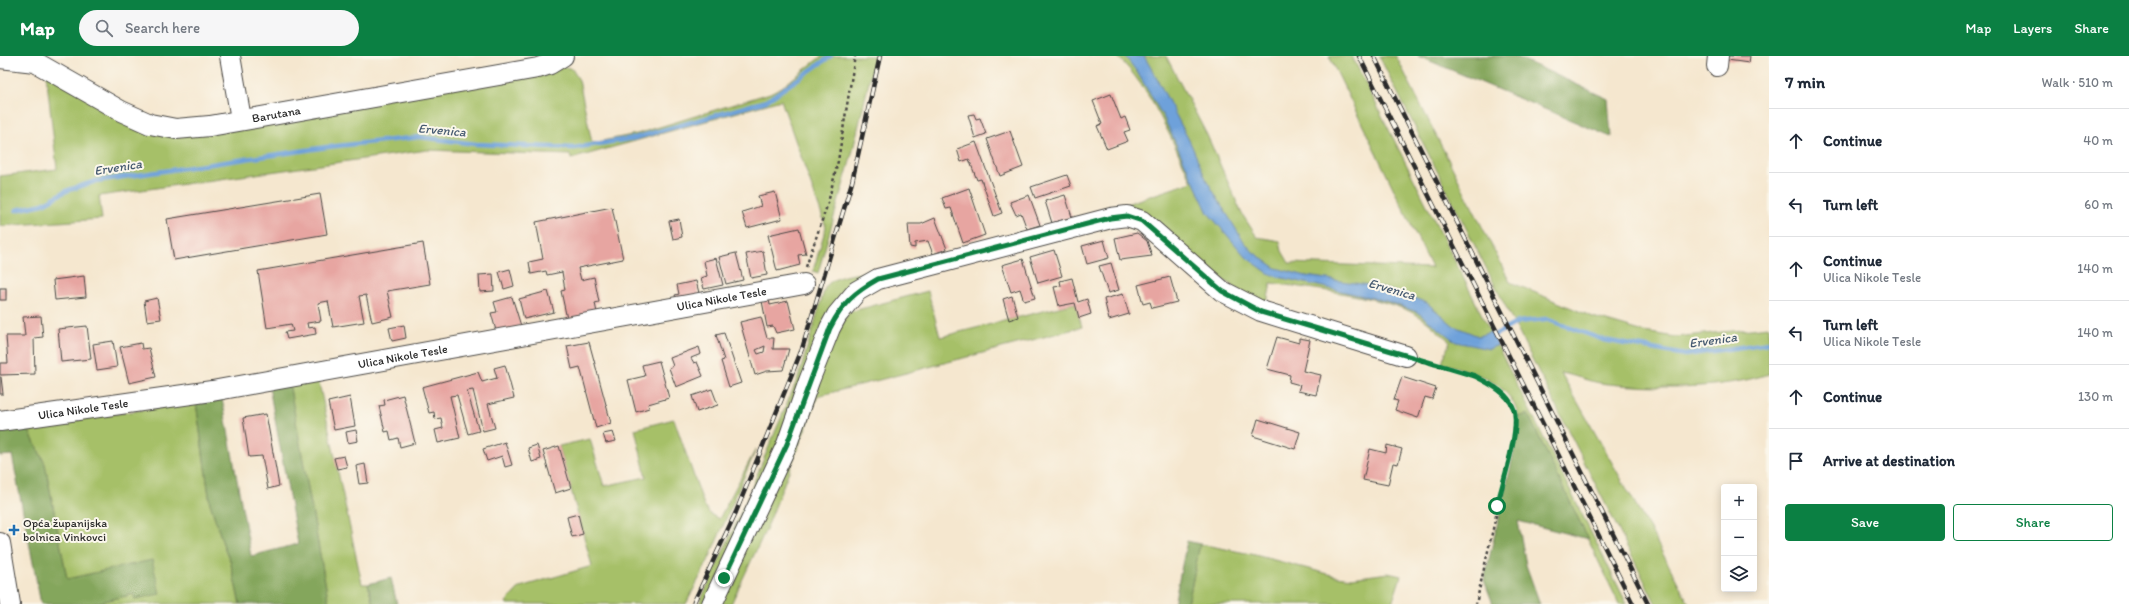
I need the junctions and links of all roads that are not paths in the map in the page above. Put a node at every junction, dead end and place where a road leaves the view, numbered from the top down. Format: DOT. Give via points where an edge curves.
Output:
graph roads {
  1 [pos="230,56"];
  2 [pos="563,56"];
  3 [pos="0,58"];
  4 [pos="240,119"];
  5 [pos="802,284"];
  6 [pos="1406,356"];
  7 [pos="0,421"];
  8 [pos="0,542"];
  9 [pos="10,604"];
  10 [pos="712,604"];
  1 -- 4 [label="street"];
  2 -- 4 [label="street, Barutana" via="538,68"];
  3 -- 4 [label="street, Barutana" via="35,62 121,111 150,124 176,129 210,126"];
  5 -- 7 [label="street, Ulica Nikole Tesle" via="212,391"];
  6 -- 10 [label="street" via="1261,312 1222,291 1142,221 1127,216 1103,220 878,279 857,290 843,307 827,335 787,444"];
  8 -- 9 [label="street"];
}
